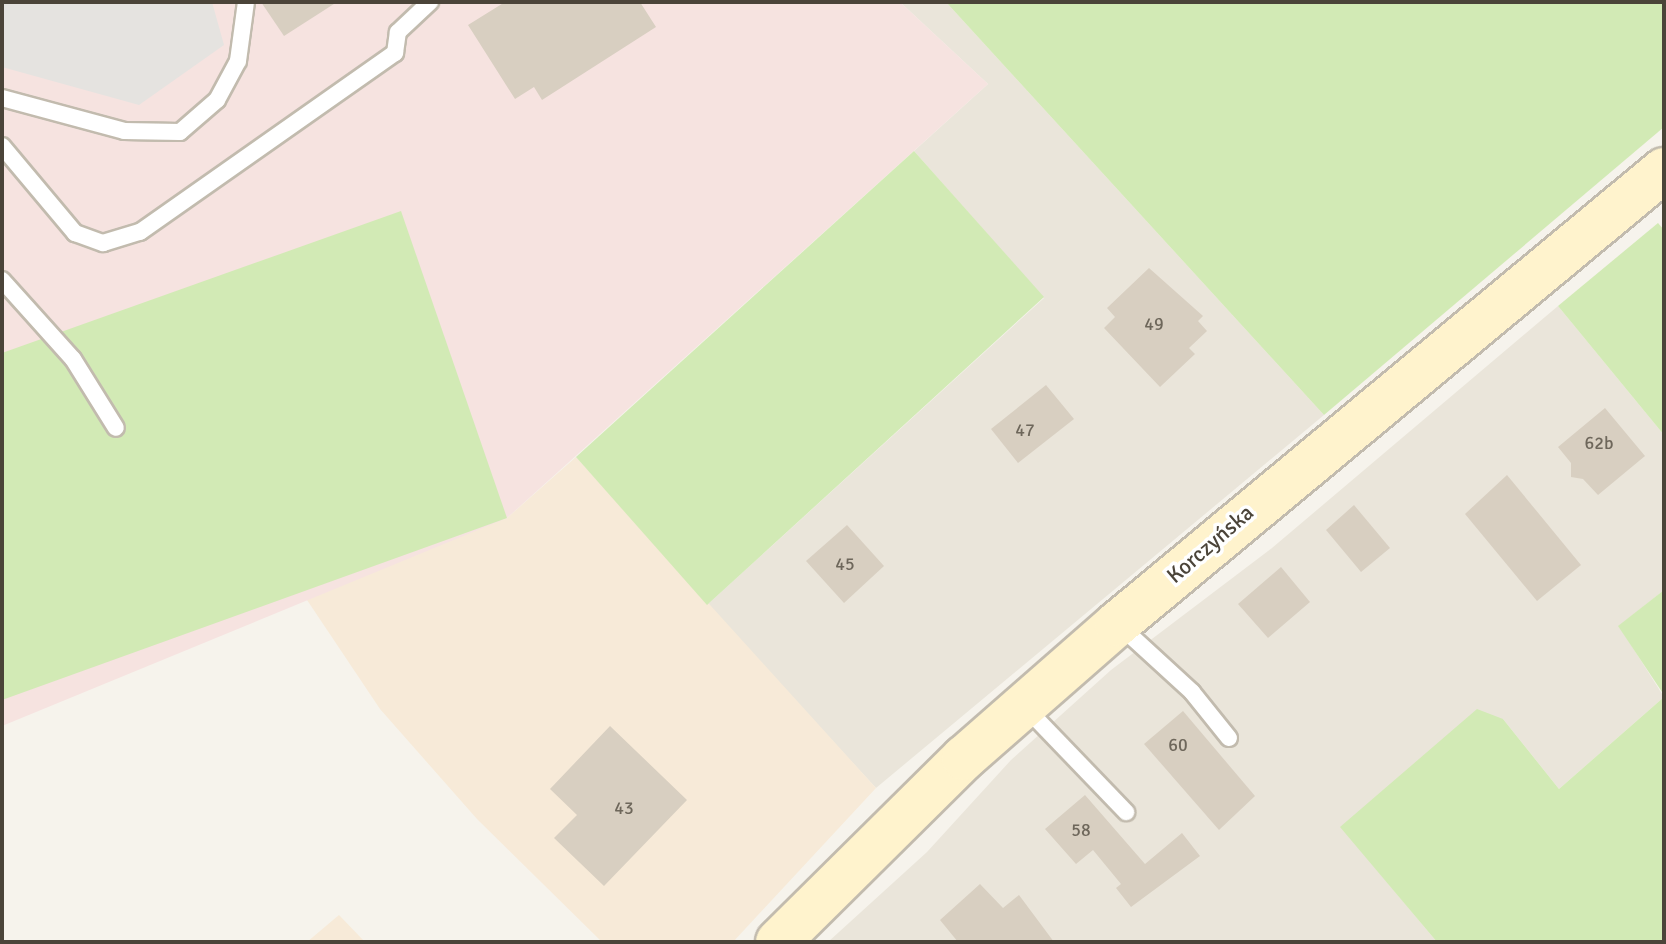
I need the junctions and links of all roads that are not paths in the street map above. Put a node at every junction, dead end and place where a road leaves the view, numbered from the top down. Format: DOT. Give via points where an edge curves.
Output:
graph roads {
  1 [pos="246,2"];
  2 [pos="430,2"];
  3 [pos="2,98"];
  4 [pos="2,146"];
  5 [pos="1664,170"];
  6 [pos="2,280"];
  7 [pos="116,428"];
  8 [pos="1117,624"];
  9 [pos="1024,705"];
  10 [pos="1229,738"];
  11 [pos="1126,812"];
  12 [pos="778,942"];
  1 -- 3 [label="lane" via="238,61 217,100 180,132 124,131"];
  2 -- 4 [label="lane" via="398,32 395,53 140,232 103,243 75,233"];
  5 -- 8 [label="main road, Korczyńska" via="1249,509"];
  6 -- 7 [label="lane" via="73,359"];
  8 -- 9 [label="main road, Korczyńska"];
  8 -- 10 [label="lane" via="1192,692"];
  9 -- 11 [label="lane"];
  9 -- 12 [label="main road, Korczyńska"];
}
